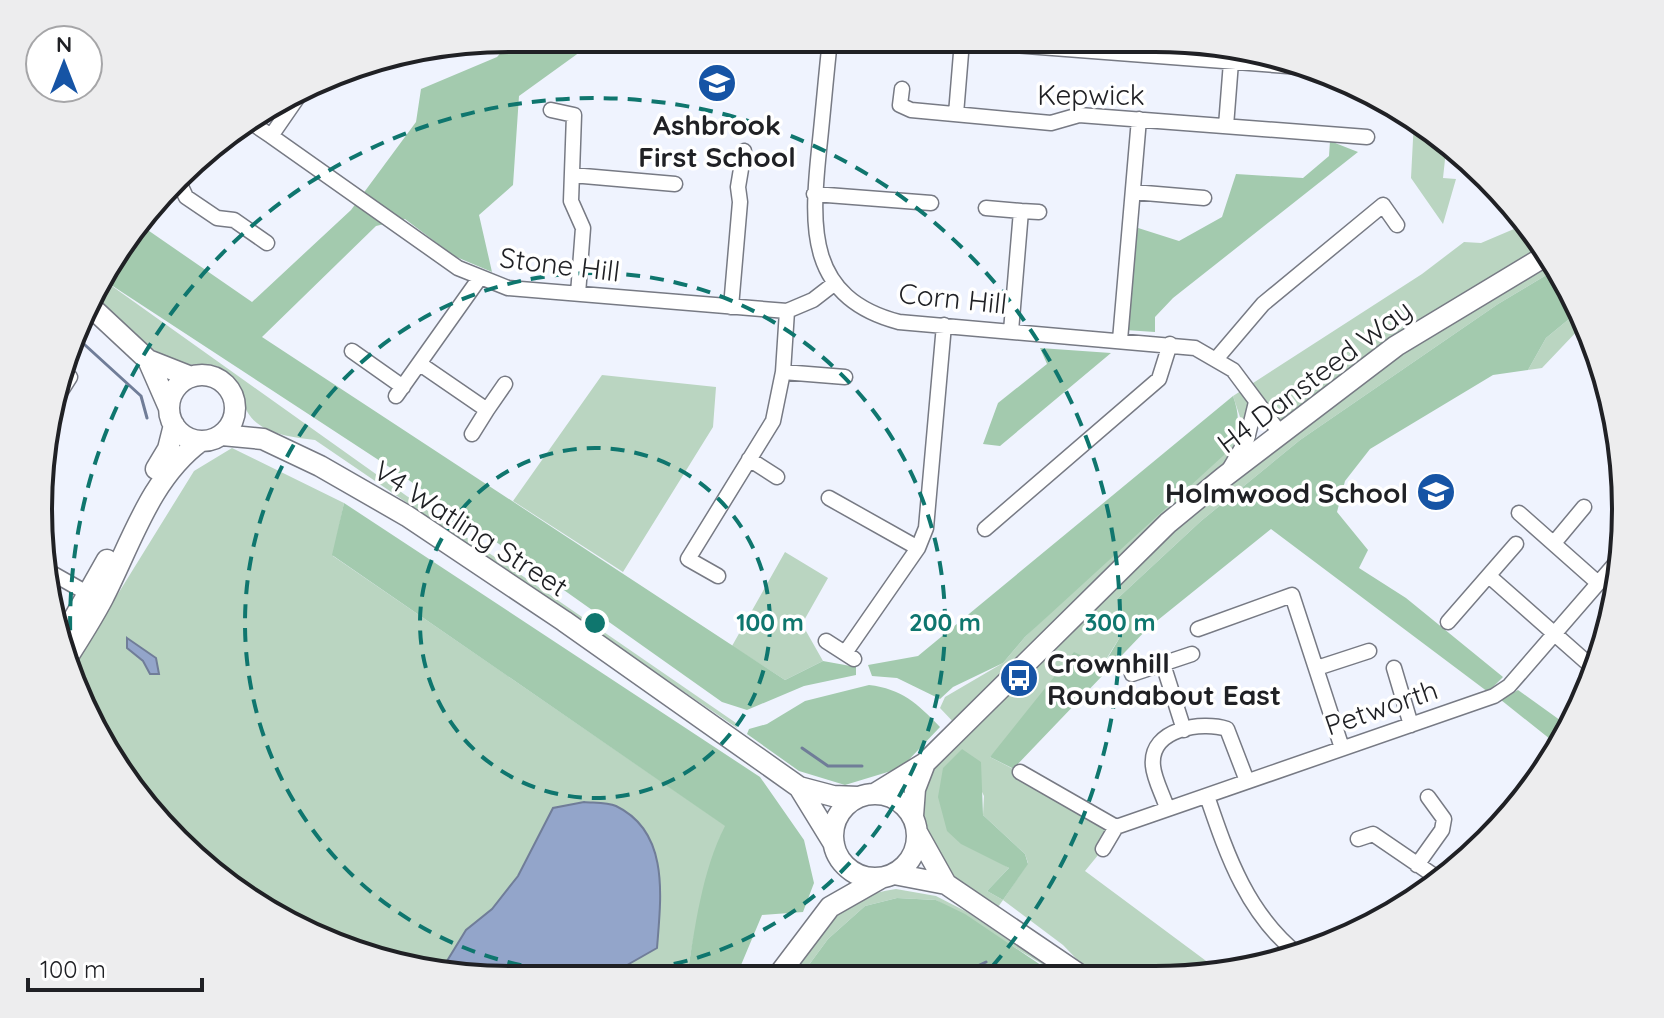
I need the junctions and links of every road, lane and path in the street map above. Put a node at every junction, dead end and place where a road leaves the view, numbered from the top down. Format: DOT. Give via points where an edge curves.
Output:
graph roads {
  1 [pos="829,52"];
  2 [pos="960,52"];
  3 [pos="1168,52"];
  4 [pos="1231,62"];
  5 [pos="1255,64"];
  6 [pos="902,89"];
  7 [pos="291,107"];
  8 [pos="551,110"];
  9 [pos="956,114"];
  10 [pos="1139,119"];
  11 [pos="1226,126"];
  12 [pos="258,127"];
  13 [pos="271,136"];
  14 [pos="1367,137"];
  15 [pos="744,151"];
  16 [pos="572,175"];
  17 [pos="675,184"];
  18 [pos="183,190"];
  19 [pos="1133,192"];
  20 [pos="814,194"];
  21 [pos="1204,198"];
  22 [pos="931,203"];
  23 [pos="986,208"];
  24 [pos="1021,211"];
  25 [pos="1039,212"];
  26 [pos="1397,225"];
  27 [pos="267,243"];
  28 [pos="1538,260"];
  29 [pos="479,279"];
  30 [pos="835,283"];
  31 [pos="578,294"];
  32 [pos="731,307"];
  33 [pos="787,311"];
  34 [pos="97,312"];
  35 [pos="944,325"];
  36 [pos="1011,331"];
  37 [pos="1120,340"];
  38 [pos="1170,344"];
  39 [pos="352,351"];
  40 [pos="1217,358"];
  41 [pos="148,360"];
  42 [pos="420,364"];
  43 [pos="783,372"];
  44 [pos="191,377"];
  45 [pos="845,377"];
  46 [pos="505,384"];
  47 [pos="1256,402"];
  48 [pos="235,404"];
  49 [pos="487,410"];
  50 [pos="172,417"];
  51 [pos="1280,433"];
  52 [pos="472,434"];
  53 [pos="222,435"];
  54 [pos="263,439"];
  55 [pos="201,441"];
  56 [pos="749,459"];
  57 [pos="777,477"];
  58 [pos="1224,477"];
  59 [pos="829,498"];
  60 [pos="1584,507"];
  61 [pos="1519,513"];
  62 [pos="985,529"];
  63 [pos="1554,543"];
  64 [pos="1516,544"];
  65 [pos="918,548"];
  66 [pos="1607,572"];
  67 [pos="57,576"];
  68 [pos="718,576"];
  69 [pos="1489,576"];
  70 [pos="1598,583"];
  71 [pos="95,598"];
  72 [pos="1448,622"];
  73 [pos="1198,629"];
  74 [pos="69,631"];
  75 [pos="1554,633"];
  76 [pos="826,641"];
  77 [pos="73,644"];
  78 [pos="1369,651"];
  79 [pos="1192,654"];
  80 [pos="1586,661"];
  81 [pos="1163,664"];
  82 [pos="1317,668"];
  83 [pos="1394,668"];
  84 [pos="1132,674"];
  85 [pos="1411,725"];
  86 [pos="1184,730"];
  87 [pos="1342,748"];
  88 [pos="925,763"];
  89 [pos="1020,772"];
  90 [pos="1247,781"];
  91 [pos="799,787"];
  92 [pos="867,795"];
  93 [pos="1207,796"];
  94 [pos="1428,797"];
  95 [pos="1167,808"];
  96 [pos="916,825"];
  97 [pos="1116,827"];
  98 [pos="1358,839"];
  99 [pos="835,848"];
  100 [pos="1103,849"];
  101 [pos="1417,865"];
  102 [pos="1431,874"];
  103 [pos="887,876"];
  104 [pos="946,884"];
  105 [pos="830,907"];
  106 [pos="1288,946"];
  107 [pos="785,966"];
  108 [pos="1067,966"];
  1 -- 20 [label="street, Corn Hill"];
  2 -- 9 [label="street"];
  3 -- 4 [label="street"];
  4 -- 5 [label="street"];
  4 -- 11 [label="street"];
  6 -- 9 [label="street, Kepwick" via="900,105"];
  7 -- 13 [label="street"];
  8 -- 16 [label="street" via="580,112"];
  9 -- 10 [label="street, Kepwick" via="1051,123 1079,115"];
  10 -- 11 [label="street, Kepwick"];
  10 -- 19 [label="street"];
  11 -- 14 [label="street, Kepwick"];
  12 -- 13 [label="street, Stone Hill"];
  13 -- 29 [label="street, Stone Hill"];
  15 -- 32 [label="street"];
  16 -- 17 [label="street"];
  16 -- 31 [label="street" via="571,201 583,228"];
  18 -- 27 [label="street" via="217,218 234,220"];
  19 -- 21 [label="street"];
  19 -- 37 [label="street"];
  20 -- 22 [label="street"];
  20 -- 30 [label="street, Corn Hill" via="820,259"];
  23 -- 24 [label="street"];
  24 -- 25 [label="street"];
  24 -- 36 [label="street"];
  26 -- 40 [label="street" via="1383,205 1263,304"];
  28 -- 51 [label="street, H4 Dansteed Way" via="1396,346"];
  29 -- 31 [label="street, Stone Hill" via="508,288"];
  29 -- 42 [label="street"];
  30 -- 33 [label="street"];
  30 -- 35 [label="street, Corn Hill" via="853,302 878,316"];
  31 -- 32 [label="street, Stone Hill"];
  32 -- 33 [label="street, Stone Hill"];
  33 -- 43 [label="street"];
  34 -- 41 [label="street"];
  35 -- 36 [label="street, Corn Hill"];
  35 -- 65 [label="street" via="930,503"];
  36 -- 37 [label="street, Corn Hill"];
  37 -- 38 [label="street, Corn Hill"];
  38 -- 40 [label="street, Corn Hill"];
  38 -- 62 [label="street" via="1159,379 993,512"];
  39 -- 42 [label="street" via="400,391"];
  40 -- 47 [label="street, Corn Hill" via="1233,370"];
  41 -- 44 [label="street"];
  41 -- 50 [label="street"];
  42 -- 49 [label="street"];
  43 -- 45 [label="street"];
  43 -- 56 [label="street" via="773,421"];
  44 -- 48 [label="street" via="216,378 229,389"];
  44 -- 50 [label="street" via="178,386"];
  46 -- 49 [label="street"];
  47 -- 51 [label="street, Corn Hill"];
  47 -- 58 [label="street" via="1247,439"];
  48 -- 53 [label="street" via="231,424"];
  48 -- 54 [label="street, V4 Watling Street"];
  49 -- 52 [label="street"];
  50 -- 55 [label="street" via="185,436"];
  50 -- 71 [label="street" via="168,449"];
  51 -- 58 [label="street, H4 Dansteed Way"];
  53 -- 54 [label="street, V4 Watling Street"];
  53 -- 55 [label="street"];
  54 -- 91 [label="street, V4 Watling Street" via="407,516"];
  55 -- 71 [label="street" via="180,456 158,486"];
  56 -- 57 [label="street"];
  56 -- 68 [label="street" via="685,563"];
  58 -- 88 [label="street, H4 Dansteed Way" via="1168,523"];
  59 -- 65 [label="street"];
  60 -- 63 [label="street"];
  61 -- 63 [label="street"];
  63 -- 70 [label="street"];
  64 -- 69 [label="street"];
  65 -- 76 [label="street" via="849,656"];
  66 -- 70 [label="street, Petworth"];
  67 -- 71 [label="street"];
  69 -- 72 [label="street"];
  69 -- 75 [label="street"];
  70 -- 75 [label="street, Petworth"];
  71 -- 74 [label="street"];
  71 -- 77 [label="street"];
  73 -- 82 [label="street" via="1292,595"];
  75 -- 80 [label="street"];
  75 -- 85 [label="street, Petworth" via="1494,696"];
  78 -- 82 [label="street"];
  79 -- 81 [label="street"];
  81 -- 84 [label="street"];
  81 -- 86 [label="street"];
  82 -- 87 [label="street"];
  83 -- 85 [label="street"];
  85 -- 87 [label="street, Petworth"];
  86 -- 90 [label="street" via="1203,724 1227,729"];
  86 -- 95 [label="street" via="1169,735 1154,757"];
  87 -- 90 [label="street, Petworth"];
  88 -- 92 [label="street, H4 Dansteed Way"];
  88 -- 96 [label="street, H4 Dansteed Way" via="915,789"];
  89 -- 97 [label="street"];
  90 -- 93 [label="street, Petworth"];
  91 -- 92 [label="street, V4 Watling Street" via="833,796"];
  91 -- 99 [label="street, V4 Watling Street"];
  92 -- 96 [label="street" via="898,800"];
  92 -- 99 [label="street" via="838,816"];
  93 -- 95 [label="street, Petworth"];
  93 -- 106 [label="street" via="1243,890 1265,925"];
  94 -- 101 [label="street" via="1444,819"];
  95 -- 97 [label="street, Petworth"];
  96 -- 103 [label="street" via="912,858"];
  96 -- 104 [label="street"];
  97 -- 100 [label="street"];
  98 -- 101 [label="street" via="1373,834"];
  99 -- 103 [label="street" via="855,873"];
  99 -- 105 [label="street" via="838,879"];
  101 -- 102 [label="street"];
  103 -- 104 [label="street"];
  103 -- 105 [label="street"];
  104 -- 108 [label="street"];
  105 -- 107 [label="street"];
}
